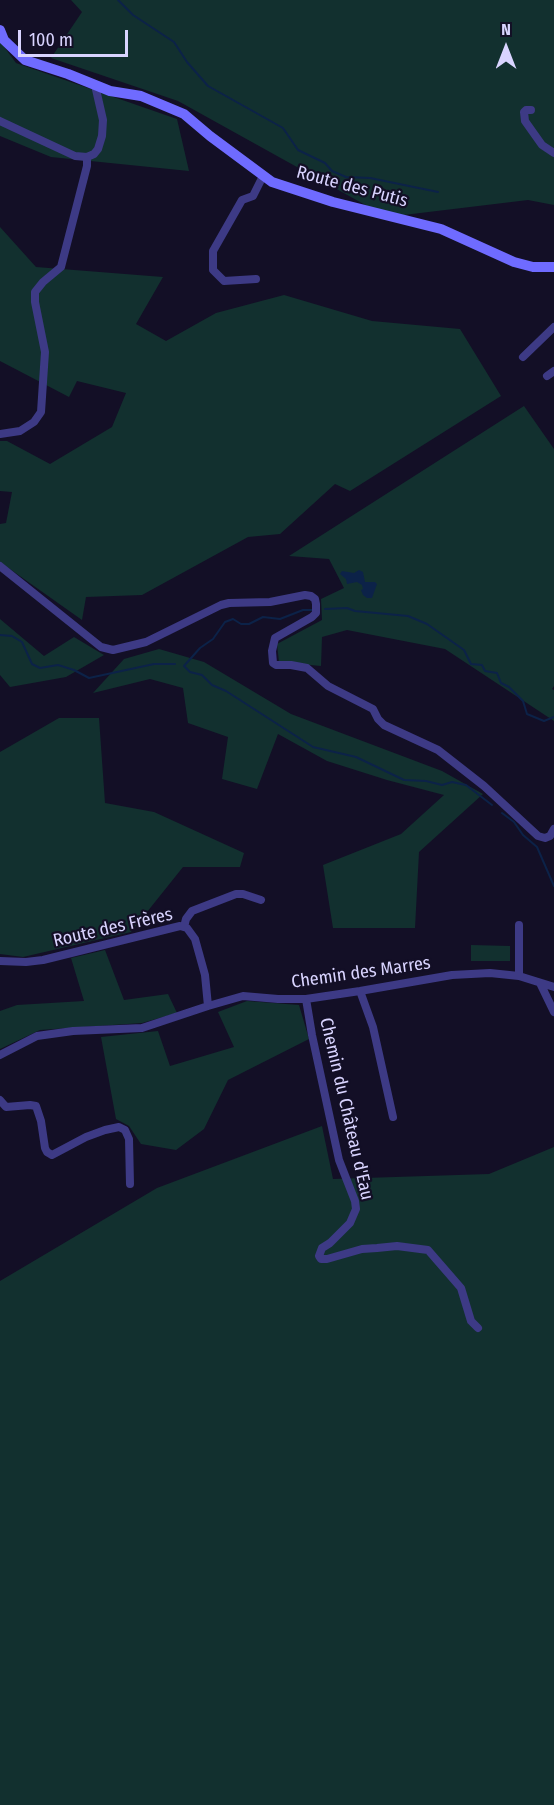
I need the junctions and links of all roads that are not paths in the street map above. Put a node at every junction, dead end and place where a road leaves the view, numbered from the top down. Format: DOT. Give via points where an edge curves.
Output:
graph roads {
  1 [pos="0,30"];
  2 [pos="95,85"];
  3 [pos="531,110"];
  4 [pos="0,121"];
  5 [pos="554,153"];
  6 [pos="87,157"];
  7 [pos="263,176"];
  8 [pos="554,267"];
  9 [pos="256,279"];
  10 [pos="554,327"];
  11 [pos="523,357"];
  12 [pos="0,434"];
  13 [pos="0,566"];
  14 [pos="554,829"];
  15 [pos="261,900"];
  16 [pos="519,925"];
  17 [pos="184,927"];
  18 [pos="0,961"];
  19 [pos="519,976"];
  20 [pos="540,983"];
  21 [pos="554,987"];
  22 [pos="360,992"];
  23 [pos="306,999"];
  24 [pos="208,1006"];
  25 [pos="554,1012"];
  26 [pos="0,1055"];
  27 [pos="0,1100"];
  28 [pos="393,1117"];
  29 [pos="130,1184"];
  30 [pos="478,1329"];
  1 -- 2 [label="street, Route des Putis" via="4,40 25,60"];
  2 -- 6 [label="street" via="103,120 102,136 98,149"];
  2 -- 7 [label="street, Route des Putis" via="141,96 184,114"];
  3 -- 5 [label="street" via="524,112 525,122 542,145"];
  4 -- 6 [label="street" via="75,156"];
  6 -- 12 [label="street" via="62,267 35,292 45,352 41,412 20,431"];
  7 -- 8 [label="street, Route des Putis" via="333,202 441,230 514,262"];
  7 -- 9 [label="street" via="253,196 242,200 213,251 213,270 224,281"];
  10 -- 11 [label="street"];
  13 -- 14 [label="street" via="101,646 113,650 146,642 221,605 311,596 316,613 275,638 273,663 307,668 328,686 373,709 384,725 438,750 538,836 550,836"];
  15 -- 17 [label="street" via="236,894 192,911"];
  16 -- 19 [label="street"];
  17 -- 18 [label="street, Route des Frères" via="44,960"];
  17 -- 24 [label="street, Route des Frères" via="195,939"];
  19 -- 20 [label="street, Chemin des Marres"];
  19 -- 22 [label="street, Chemin des Marres" via="452,975"];
  20 -- 21 [label="street, Chemin des Marres"];
  20 -- 25 [label="street"];
  22 -- 23 [label="street, Chemin des Marres"];
  22 -- 28 [label="street" via="373,1027"];
  23 -- 24 [label="street, Chemin des Marres" via="243,996"];
  23 -- 30 [label="street, Chemin du Château d'Eau" via="339,1160 356,1209 350,1223 322,1248 319,1256 321,1259 387,1247 428,1250 461,1288 471,1321"];
  24 -- 26 [label="street, Chemin des Marres" via="142,1028 37,1036"];
  27 -- 29 [label="street" via="6,1107 36,1106 45,1148 52,1155 105,1130 125,1130 129,1139"];
}
